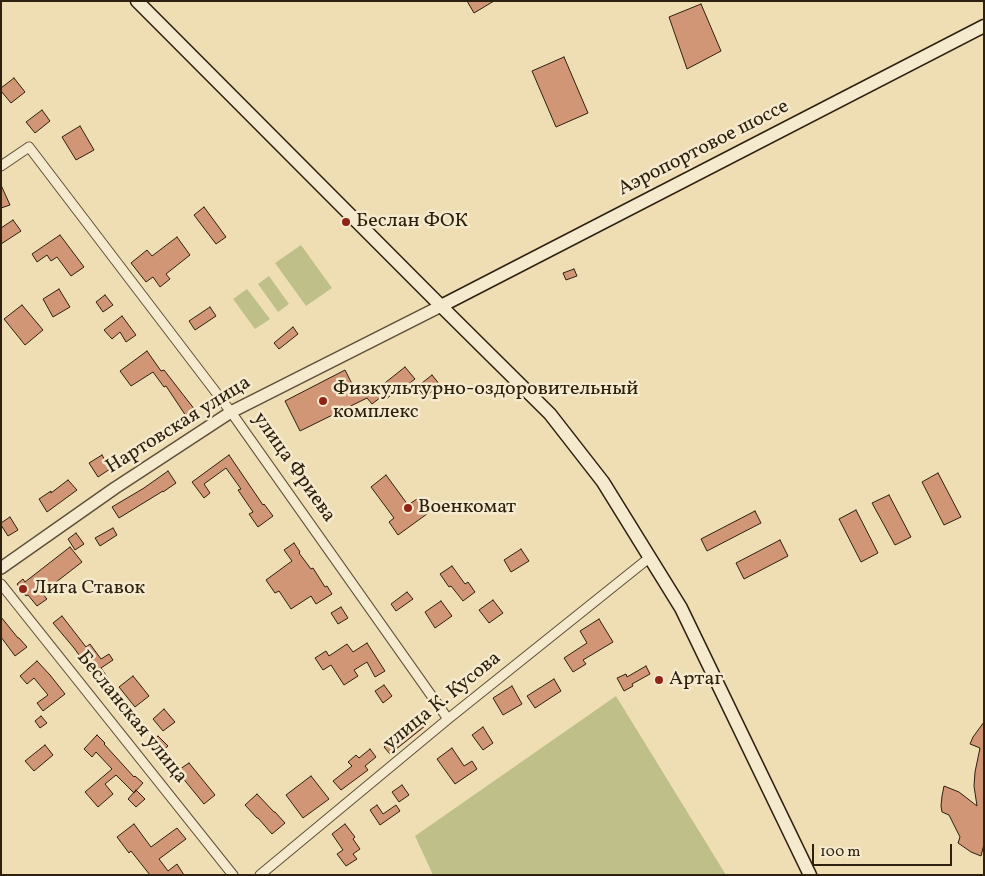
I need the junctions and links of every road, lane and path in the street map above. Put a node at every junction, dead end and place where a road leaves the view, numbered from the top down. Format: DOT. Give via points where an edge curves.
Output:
graph roads {
  1 [pos="137,1"];
  2 [pos="984,26"];
  3 [pos="1,166"];
  4 [pos="441,306"];
  5 [pos="231,412"];
  6 [pos="649,558"];
  7 [pos="1,568"];
  8 [pos="1,584"];
  9 [pos="448,719"];
  10 [pos="233,875"];
  11 [pos="260,875"];
  12 [pos="810,875"];
  1 -- 4 [label="main road"];
  2 -- 4 [label="main road, Аэропортовое шоссе"];
  3 -- 5 [label="street, улица Фриева" via="29,147"];
  4 -- 5 [label="street, Нартовская улица"];
  4 -- 6 [label="main road" via="550,414 603,482"];
  5 -- 7 [label="street, Нартовская улица"];
  5 -- 9 [label="street, улица Фриева"];
  6 -- 9 [label="street, улица К. Кусова"];
  6 -- 12 [label="main road" via="681,608"];
  8 -- 10 [label="street, Бесланская улица"];
  9 -- 11 [label="street, улица К. Кусова"];
}
